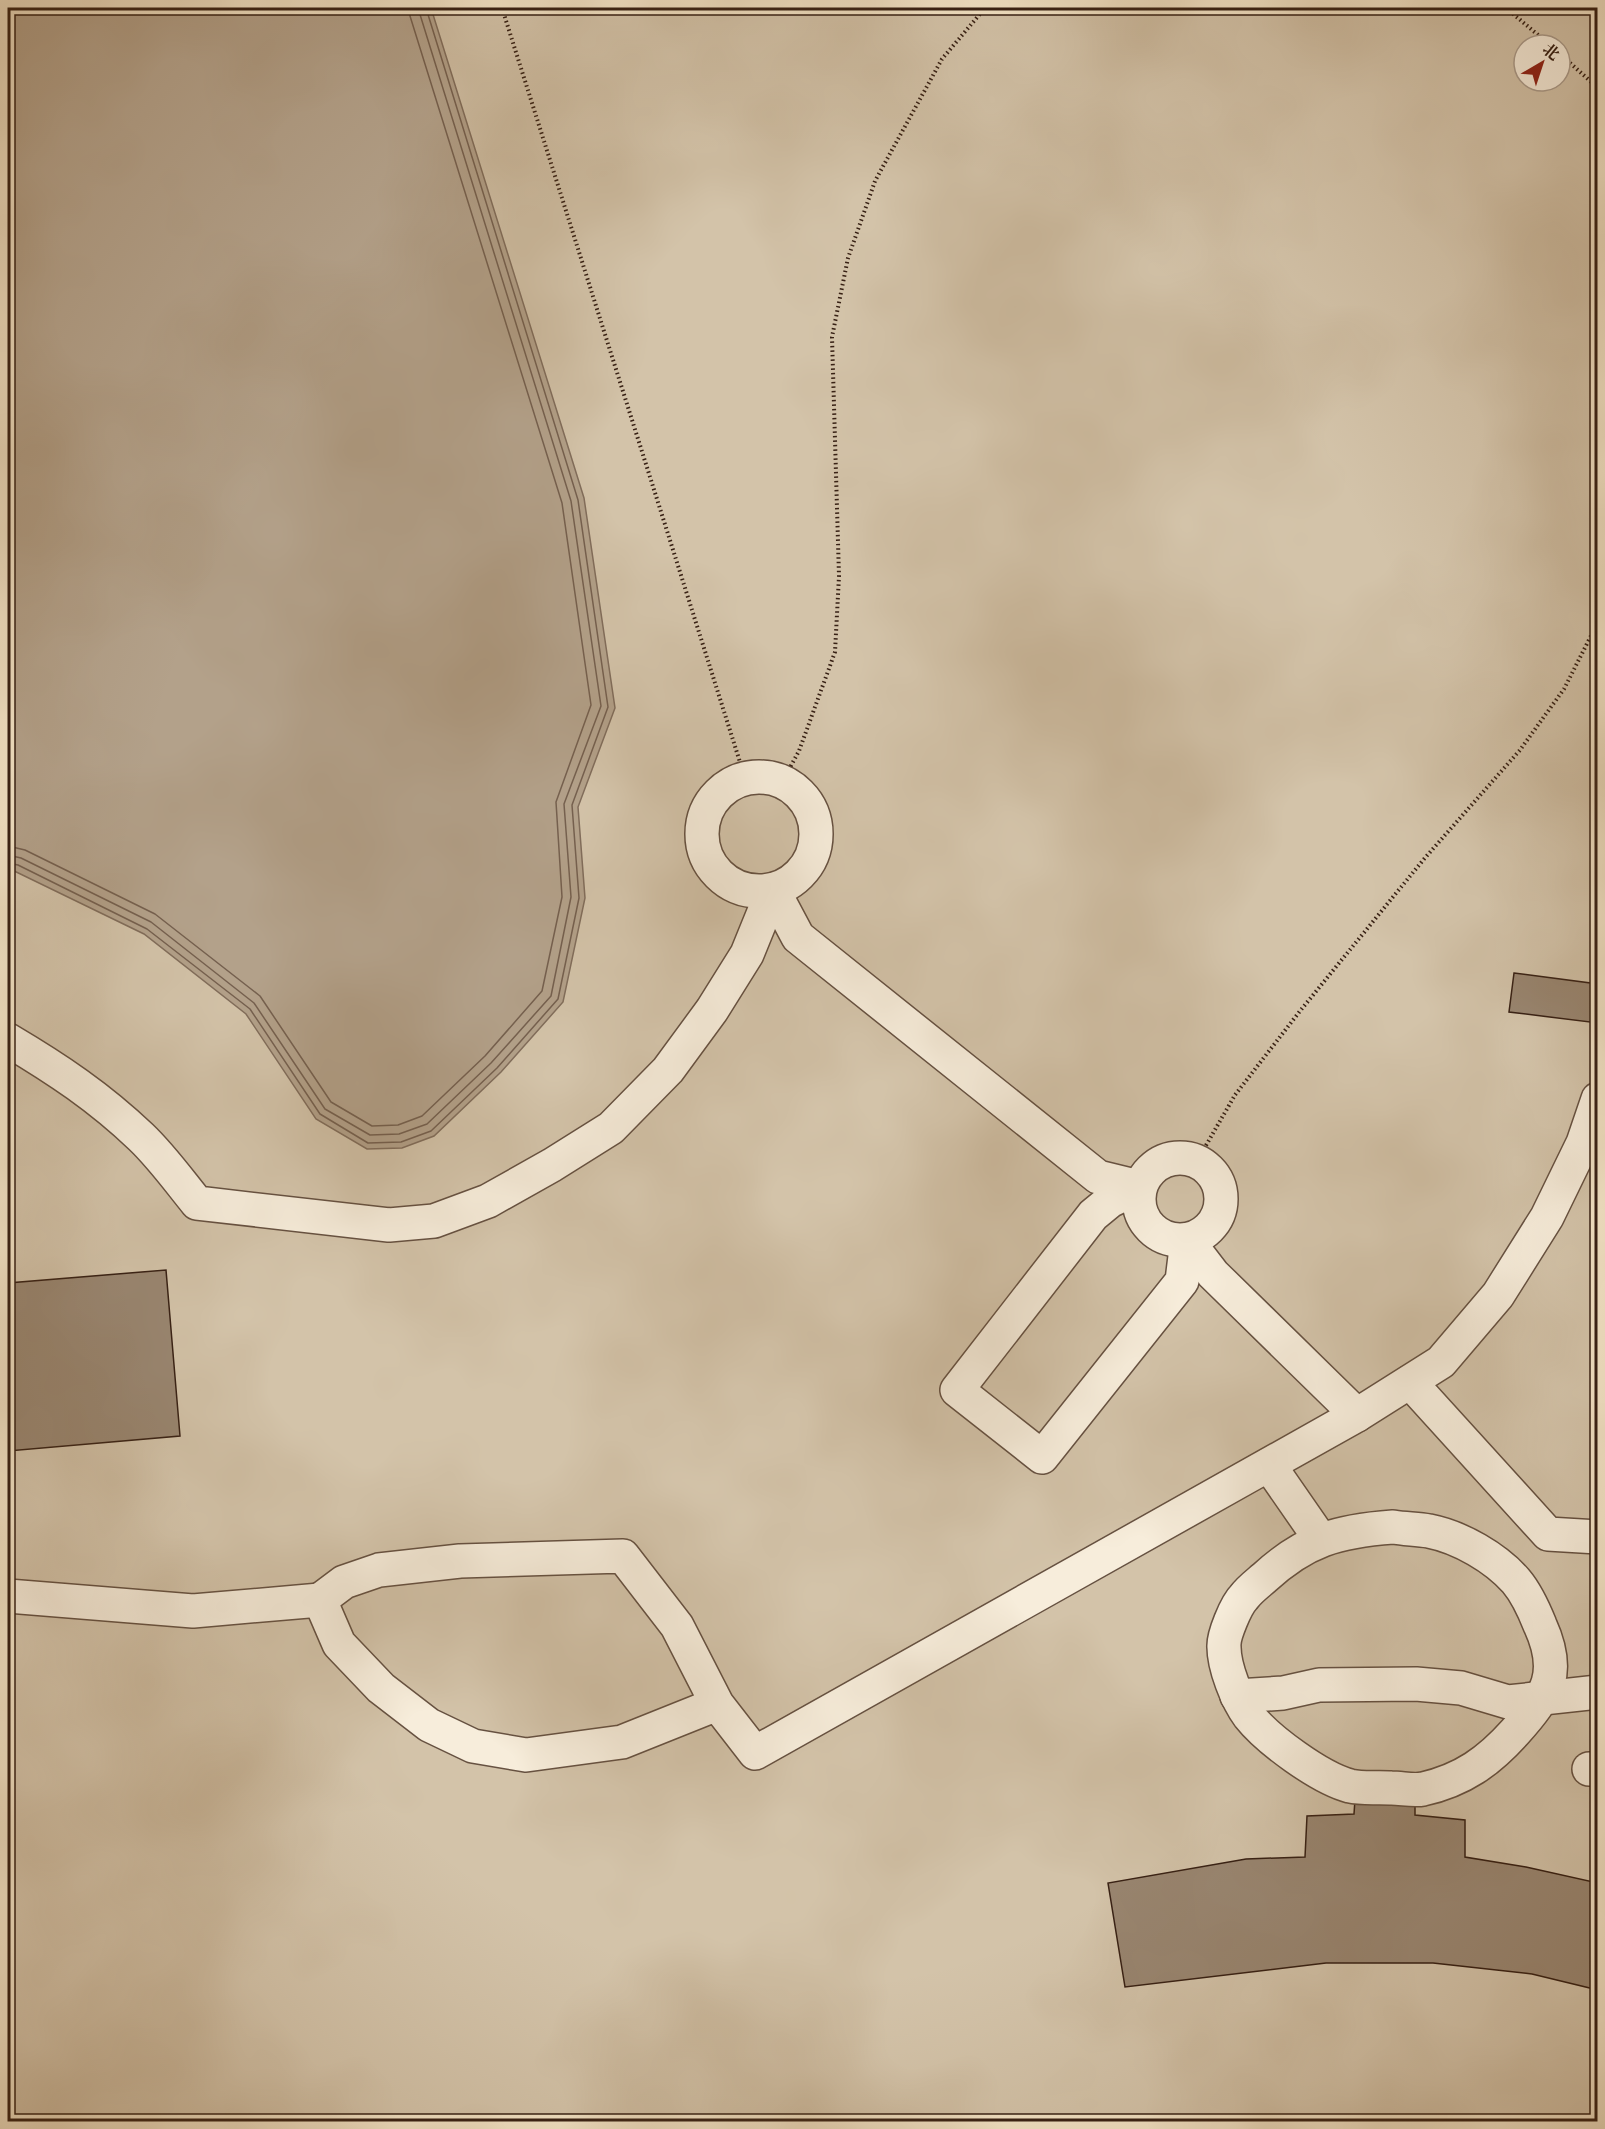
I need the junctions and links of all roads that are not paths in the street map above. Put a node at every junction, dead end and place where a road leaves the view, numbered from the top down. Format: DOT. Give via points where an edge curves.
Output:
graph roads {
  1 [pos="773,890"];
  2 [pos="8,1040"];
  3 [pos="1598,1099"];
  4 [pos="1139,1188"];
  5 [pos="1187,1240"];
  6 [pos="1410,1382"];
  7 [pos="1357,1415"];
  8 [pos="1269,1465"];
  9 [pos="1598,1537"];
  10 [pos="1321,1540"];
  11 [pos="8,1596"];
  12 [pos="321,1600"];
  13 [pos="1598,1692"];
  14 [pos="1237,1696"];
  15 [pos="1542,1698"];
  16 [pos="717,1704"];
  1 -- 1 [label="lane" via="753,891 718,875 707,859 702,841 702,823 720,791 753,776 772,777 803,796 813,813 817,832 814,851 805,869 791,882"];
  1 -- 2 [label="lane" via="747,954 712,1010 668,1070 611,1128 488,1201 434,1221 389,1225 197,1203 142,1138 99,1100 55,1067"];
  1 -- 4 [label="lane" via="798,937 1098,1177"];
  3 -- 6 [label="lane" via="1583,1143 1547,1217 1498,1295 1441,1362"];
  4 -- 5 [label="lane" via="1139,1209 1149,1227 1160,1237"];
  4 -- 5 [label="lane" via="1156,1165 1169,1159 1197,1161 1208,1169 1221,1191 1221,1205 1210,1228"];
  4 -- 5 [label="lane" via="1110,1201 1093,1215 957,1390 1042,1457 1182,1281"];
  5 -- 7 [label="lane" via="1213,1274"];
  6 -- 7 [label="lane"];
  6 -- 9 [label="lane" via="1548,1534"];
  7 -- 8 [label="lane"];
  8 -- 10 [label="lane"];
  8 -- 16 [label="lane" via="755,1753"];
  10 -- 14 [label="lane" via="1296,1551 1242,1598 1223,1646"];
  10 -- 15 [label="lane" via="1361,1529 1393,1527 1432,1532 1463,1543 1495,1562 1516,1581 1545,1635 1551,1660 1550,1680"];
  11 -- 12 [label="lane" via="193,1611"];
  12 -- 16 [label="lane" via="339,1644 381,1688 429,1725 472,1746 526,1755 622,1742"];
  12 -- 16 [label="lane" via="344,1582 379,1570 460,1561 623,1556 676,1626"];
  13 -- 15 [label="lane"];
  14 -- 15 [label="lane" via="1283,1693 1319,1685 1416,1684 1461,1688 1508,1702"];
  14 -- 15 [label="lane" via="1249,1716 1271,1738 1321,1772 1350,1786 1420,1789 1460,1777 1493,1756"];
}
